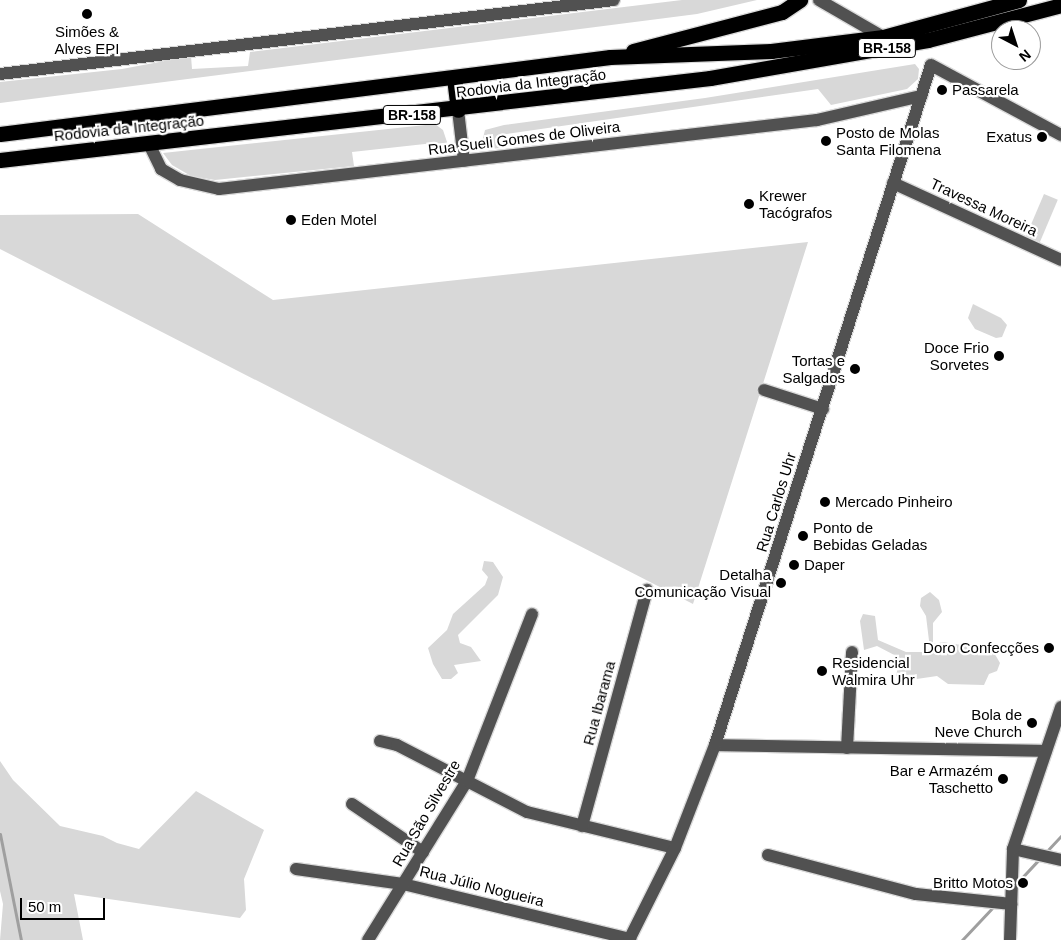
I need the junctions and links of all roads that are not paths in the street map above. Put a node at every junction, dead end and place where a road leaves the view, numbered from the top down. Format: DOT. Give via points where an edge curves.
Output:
graph roads {
  1 [pos="614,0"];
  2 [pos="800,0"];
  3 [pos="819,0"];
  4 [pos="1019,0"];
  5 [pos="1061,5"];
  6 [pos="883,37"];
  7 [pos="610,57"];
  8 [pos="0,74"];
  9 [pos="454,78"];
  10 [pos="921,96"];
  11 [pos="458,110"];
  12 [pos="0,134"];
  13 [pos="1061,135"];
  14 [pos="149,144"];
  15 [pos="0,160"];
  16 [pos="464,161"];
  17 [pos="893,183"];
  18 [pos="1061,260"];
  19 [pos="764,390"];
  20 [pos="822,409"];
  21 [pos="647,590"];
  22 [pos="532,614"];
  23 [pos="852,652"];
  24 [pos="1061,707"];
  25 [pos="380,740"];
  26 [pos="715,745"];
  27 [pos="847,748"];
  28 [pos="1046,751"];
  29 [pos="467,781"];
  30 [pos="352,804"];
  31 [pos="582,826"];
  32 [pos="675,848"];
  33 [pos="1013,849"];
  34 [pos="423,852"];
  35 [pos="768,855"];
  36 [pos="1061,860"];
  37 [pos="296,869"];
  38 [pos="403,884"];
  39 [pos="1011,904"];
  40 [pos="630,939"];
  41 [pos="368,940"];
  42 [pos="1010,940"];
  1 -- 8 [label="street"];
  2 -- 7 [label="highway" via="782,12"];
  3 -- 6 [label="street"];
  4 -- 6 [label="highway, Rodovia da Integração / BR-158"];
  5 -- 11 [label="highway, Rodovia da Integração / BR-158" via="928,40 828,59 710,78"];
  6 -- 7 [label="highway, Rodovia da Integração / BR-158" via="771,51"];
  7 -- 9 [label="highway, Rodovia da Integração / BR-158"];
  9 -- 11 [label="highway"];
  9 -- 12 [label="highway, Rodovia da Integração / BR-158"];
  10 -- 13 [label="street, Rua Carlos Uhr" via="930,65"];
  10 -- 16 [label="street, Rua Sueli Gomes de Oliveira" via="817,120"];
  10 -- 17 [label="street, Rua Carlos Uhr"];
  11 -- 14 [label="highway, Rodovia da Integração / BR-158"];
  11 -- 16 [label="street"];
  14 -- 15 [label="highway, Rodovia da Integração / BR-158"];
  14 -- 16 [label="street, Rua Sueli Gomes de Oliveira" via="161,169 180,180 219,189"];
  17 -- 18 [label="street, Travessa Moreira"];
  17 -- 20 [label="street, Rua Carlos Uhr"];
  19 -- 20 [label="street"];
  20 -- 26 [label="street, Rua Carlos Uhr"];
  21 -- 31 [label="street, Rua Ibarama"];
  22 -- 29 [label="street, Rua São Silvestre"];
  23 -- 27 [label="street"];
  24 -- 28 [label="street"];
  25 -- 29 [label="street" via="397,745"];
  26 -- 27 [label="street"];
  26 -- 32 [label="street, Rua Carlos Uhr"];
  27 -- 28 [label="street"];
  28 -- 33 [label="street"];
  29 -- 31 [label="street" via="527,812"];
  29 -- 34 [label="street, Rua São Silvestre"];
  30 -- 34 [label="street"];
  31 -- 32 [label="street"];
  32 -- 40 [label="street, Rua Carlos Uhr"];
  33 -- 36 [label="street"];
  33 -- 39 [label="street"];
  34 -- 38 [label="street, Rua São Silvestre"];
  35 -- 39 [label="street" via="916,894"];
  37 -- 38 [label="street, Rua Júlio Nogueira"];
  38 -- 40 [label="street, Rua Júlio Nogueira"];
  38 -- 41 [label="street, Rua São Silvestre"];
  39 -- 42 [label="street"];
}
